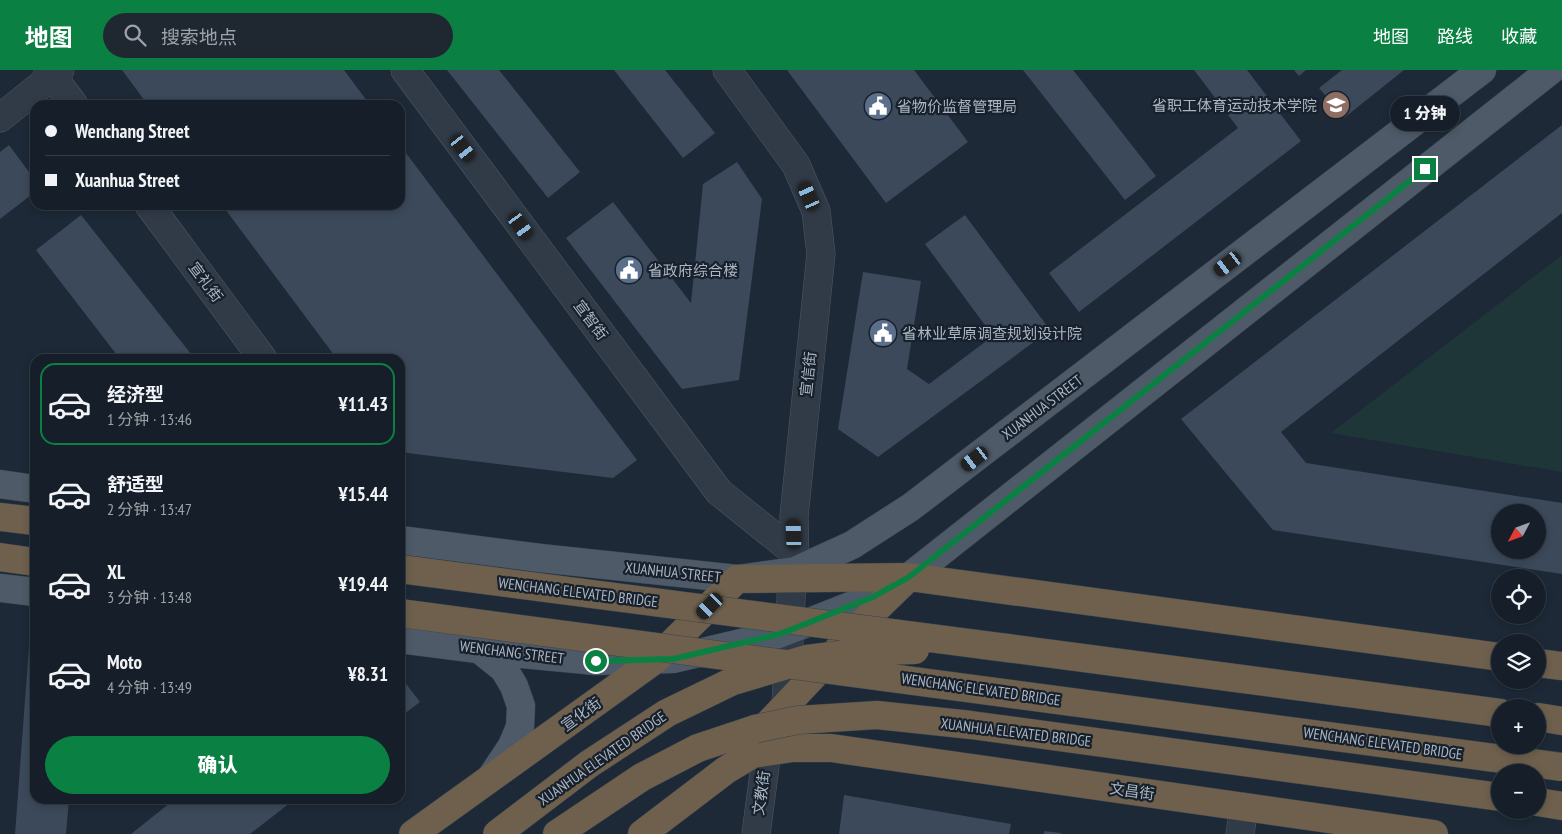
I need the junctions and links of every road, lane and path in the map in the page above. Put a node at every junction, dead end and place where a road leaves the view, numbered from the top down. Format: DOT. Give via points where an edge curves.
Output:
graph roads {
  1 [pos="405,70"];
  2 [pos="727,70"];
  3 [pos="1482,70"];
  4 [pos="1551,70"];
  5 [pos="53,72"];
  6 [pos="71,100"];
  7 [pos="0,118"];
  8 [pos="153,210"];
  9 [pos="260,354"];
  10 [pos="0,484"];
  11 [pos="30,488"];
  12 [pos="0,517"];
  13 [pos="30,521"];
  14 [pos="405,541"];
  15 [pos="0,556"];
  16 [pos="30,561"];
  17 [pos="794,568"];
  18 [pos="405,570"];
  19 [pos="909,577"];
  20 [pos="737,579"];
  21 [pos="0,588"];
  22 [pos="30,591"];
  23 [pos="405,614"];
  24 [pos="790,630"];
  25 [pos="405,640"];
  26 [pos="479,648"];
  27 [pos="1006,648"];
  28 [pos="1491,656"];
  29 [pos="656,660"];
  30 [pos="1546,663"];
  31 [pos="1562,666"];
  32 [pos="786,704"];
  33 [pos="1491,712"];
  34 [pos="1546,719"];
  35 [pos="1562,721"];
  36 [pos="767,752"];
  37 [pos="1562,767"];
  38 [pos="726,770"];
  39 [pos="489,780"];
  40 [pos="1491,796"];
  41 [pos="1546,803"];
  42 [pos="1562,806"];
  43 [pos="1244,807"];
  44 [pos="413,834"];
  45 [pos="497,834"];
  46 [pos="557,834"];
  47 [pos="642,834"];
  48 [pos="756,834"];
  49 [pos="1240,834"];
  50 [pos="1434,834"];
  1 -- 17 [label="street, 宣智街" via="719,492"];
  2 -- 17 [label="street, 宣信街" via="796,165 816,211 821,254 794,516"];
  3 -- 17 [label="main road, XUANHUA STREET" via="912,507 852,545"];
  4 -- 19 [label="main road"];
  5 -- 6 [label="street"];
  5 -- 7 [label="street"];
  8 -- 9 [label="street, 宣礼街"];
  10 -- 11 [label="main road"];
  12 -- 13 [label="highway"];
  14 -- 20 [label="main road, XUANHUA STREET"];
  15 -- 16 [label="highway"];
  17 -- 19 [label="highway"];
  17 -- 20 [label="highway"];
  17 -- 24 [label="street, 宣信街"];
  18 -- 27 [label="highway, WENCHANG ELEVATED BRIDGE, bridge"];
  19 -- 24 [label="main road, WENCHANG STREET" via="873,597"];
  19 -- 28 [label="highway"];
  19 -- 32 [label="highway"];
  20 -- 29 [label="highway, 宣化街"];
  21 -- 22 [label="main road"];
  23 -- 37 [label="highway, WENCHANG ELEVATED BRIDGE, bridge"];
  24 -- 29 [label="main road, WENCHANG STREET" via="673,659"];
  24 -- 32 [label="street, 宣信街"];
  25 -- 26 [label="main road, WENCHANG STREET"];
  26 -- 29 [label="main road, WENCHANG STREET" via="596,661"];
  26 -- 39 [label="main road" via="504,669 521,706 520,727 512,746"];
  27 -- 33 [label="highway, WENCHANG ELEVATED BRIDGE"];
  27 -- 45 [label="highway, XUANHUA ELEVATED BRIDGE, bridge" via="872,651 807,659 733,681 659,718 589,764"];
  29 -- 39 [label="highway, 宣化街"];
  30 -- 31 [label="highway"];
  32 -- 38 [label="highway"];
  34 -- 35 [label="highway"];
  36 -- 38 [label="highway" via="753,754"];
  36 -- 43 [label="highway, 文昌街" via="831,748"];
  36 -- 48 [label="street, 文教街"];
  38 -- 47 [label="highway"];
  39 -- 44 [label="highway, 宣化街"];
  40 -- 46 [label="highway, XUANHUA ELEVATED BRIDGE, bridge" via="971,725 877,716 798,720 755,728 698,748 642,777"];
  41 -- 42 [label="highway"];
  43 -- 49 [label="street"];
  43 -- 50 [label="highway, 文昌街"];
}
